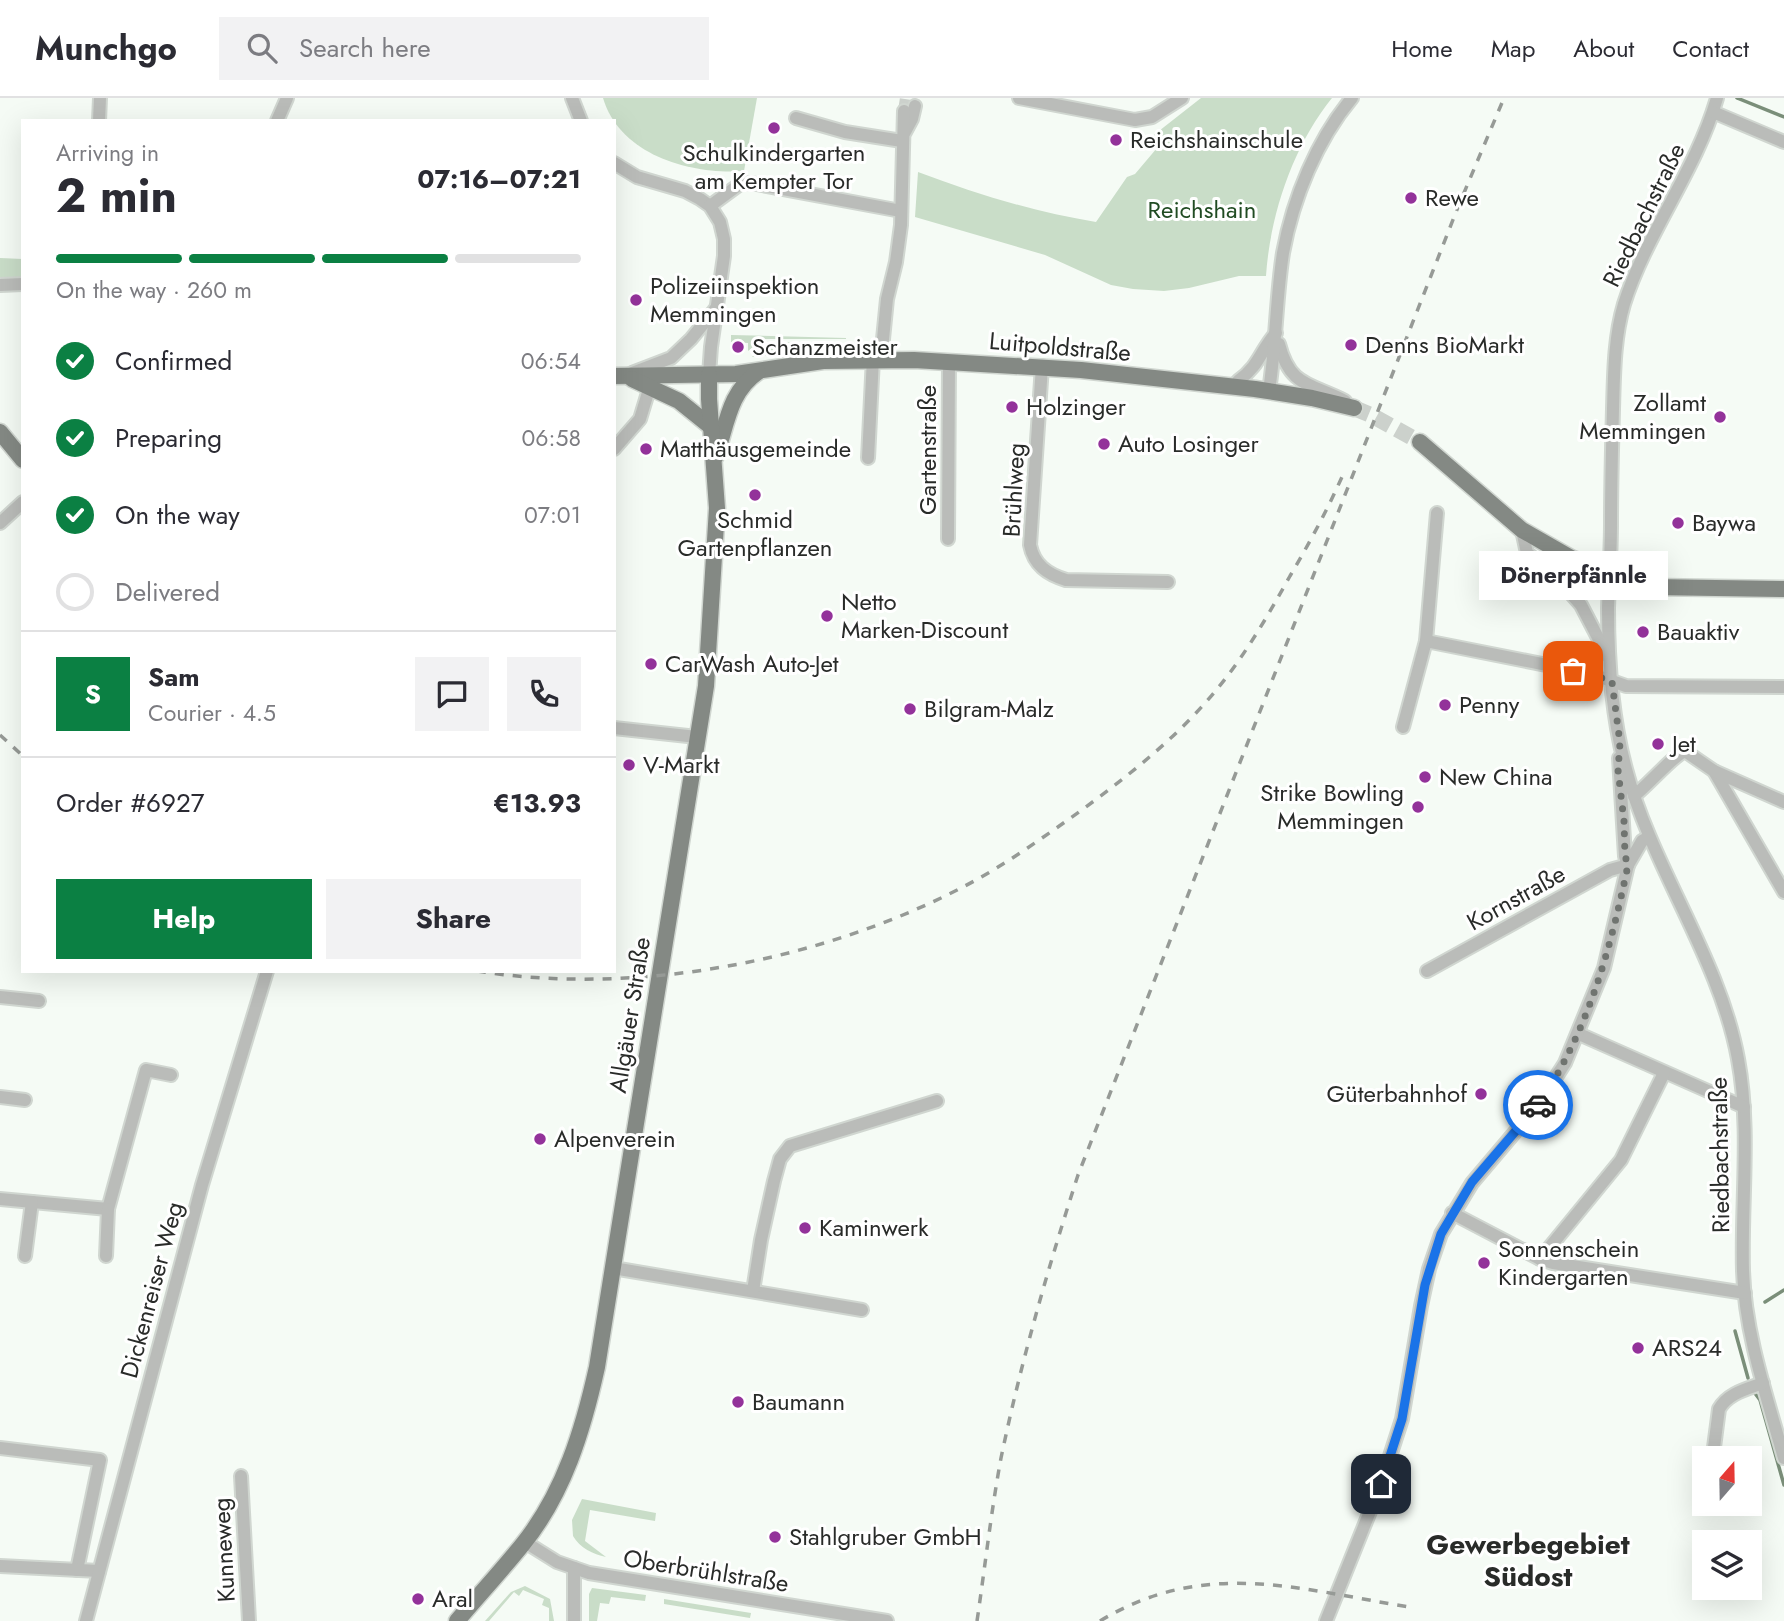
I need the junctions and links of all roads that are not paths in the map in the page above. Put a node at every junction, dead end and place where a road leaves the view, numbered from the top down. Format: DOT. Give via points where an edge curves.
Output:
graph roads {
  1 [pos="100,98"];
  2 [pos="287,98"];
  3 [pos="572,98"];
  4 [pos="1019,98"];
  5 [pos="1093,98"];
  6 [pos="1182,98"];
  7 [pos="1352,98"];
  8 [pos="1717,98"];
  9 [pos="912,104"];
  10 [pos="1090,112"];
  11 [pos="1713,112"];
  12 [pos="796,118"];
  13 [pos="99,119"];
  14 [pos="278,119"];
  15 [pos="580,119"];
  16 [pos="902,140"];
  17 [pos="1784,142"];
  18 [pos="616,164"];
  19 [pos="710,206"];
  20 [pos="901,211"];
  21 [pos="21,284"];
  22 [pos="0,285"];
  23 [pos="717,306"];
  24 [pos="1276,333"];
  25 [pos="877,359"];
  26 [pos="949,361"];
  27 [pos="1042,366"];
  28 [pos="760,370"];
  29 [pos="709,375"];
  30 [pos="620,376"];
  31 [pos="1238,380"];
  32 [pos="650,386"];
  33 [pos="1218,386"];
  34 [pos="1269,391"];
  35 [pos="1354,408"];
  36 [pos="710,426"];
  37 [pos="0,432"];
  38 [pos="1420,442"];
  39 [pos="616,447"];
  40 [pos="21,458"];
  41 [pos="868,458"];
  42 [pos="715,460"];
  43 [pos="21,504"];
  44 [pos="1437,513"];
  45 [pos="0,523"];
  46 [pos="1522,530"];
  47 [pos="948,539"];
  48 [pos="1609,574"];
  49 [pos="1168,582"];
  50 [pos="1784,589"];
  51 [pos="1426,641"];
  52 [pos="1611,663"];
  53 [pos="1612,682"];
  54 [pos="1784,687"];
  55 [pos="1403,727"];
  56 [pos="616,728"];
  57 [pos="697,737"];
  58 [pos="1620,743"];
  59 [pos="1714,771"];
  60 [pos="1633,796"];
  61 [pos="1784,802"];
  62 [pos="1649,837"];
  63 [pos="1628,865"];
  64 [pos="1784,892"];
  65 [pos="1427,971"];
  66 [pos="266,973"];
  67 [pos="0,997"];
  68 [pos="39,1001"];
  69 [pos="1579,1034"];
  70 [pos="1664,1073"];
  71 [pos="171,1075"];
  72 [pos="0,1097"];
  73 [pos="24,1100"];
  74 [pos="937,1101"];
  75 [pos="1744,1107"];
  76 [pos="0,1199"];
  77 [pos="32,1202"];
  78 [pos="108,1209"];
  79 [pos="1452,1213"];
  80 [pos="25,1256"];
  81 [pos="106,1256"];
  82 [pos="1540,1259"];
  83 [pos="613,1268"];
  84 [pos="753,1291"];
  85 [pos="1745,1293"];
  86 [pos="862,1310"];
  87 [pos="1763,1383"];
  88 [pos="1714,1446"];
  89 [pos="0,1448"];
  90 [pos="1784,1458"];
  91 [pos="241,1476"];
  92 [pos="524,1542"];
  93 [pos="0,1566"];
  94 [pos="574,1569"];
  95 [pos="77,1570"];
  96 [pos="99,1571"];
  97 [pos="86,1621"];
  98 [pos="249,1621"];
  99 [pos="457,1621"];
  100 [pos="575,1621"];
  101 [pos="887,1621"];
  102 [pos="1326,1621"];
  1 -- 13 [label="street"];
  2 -- 14 [label="street"];
  3 -- 15 [label="street"];
  4 -- 10 [label="street"];
  5 -- 10 [label="street"];
  6 -- 10 [label="street" via="1146,119"];
  7 -- 24 [label="street" via="1316,155 1291,221"];
  8 -- 11 [label="street, Riedbachstraße"];
  9 -- 16 [label="street"];
  11 -- 17 [label="street"];
  11 -- 48 [label="street, Riedbachstraße" via="1638,267 1621,314 1614,380"];
  12 -- 16 [label="street" via="845,132"];
  16 -- 20 [label="street"];
  18 -- 19 [label="street" via="637,177 685,191"];
  19 -- 20 [label="street" via="740,184 751,183"];
  19 -- 23 [label="street" via="724,239"];
  20 -- 25 [label="street"];
  21 -- 22 [label="street"];
  23 -- 29 [label="street"];
  23 -- 30 [label="street" via="671,358"];
  24 -- 31 [label="street" via="1256,365"];
  24 -- 34 [label="street"];
  24 -- 35 [label="street" via="1283,363 1292,374"];
  25 -- 26 [label="main road, Luitpoldstraße"];
  25 -- 28 [label="main road, Luitpoldstraße"];
  25 -- 41 [label="street"];
  26 -- 27 [label="main road, Luitpoldstraße"];
  26 -- 47 [label="street, Gartenstraße"];
  27 -- 33 [label="main road, Luitpoldstraße"];
  27 -- 49 [label="street, Brühlweg" via="1032,554 1039,566 1066,580"];
  28 -- 29 [label="main road, Luitpoldstraße"];
  28 -- 42 [label="main road" via="736,394"];
  29 -- 30 [label="main road, Luitpoldstraße"];
  29 -- 36 [label="main road, Allgäuer Straße"];
  30 -- 32 [label="main road"];
  31 -- 33 [label="main road"];
  32 -- 36 [label="main road" via="679,401"];
  32 -- 39 [label="street" via="640,419"];
  33 -- 34 [label="main road, Luitpoldstraße"];
  34 -- 35 [label="main road, Luitpoldstraße"];
  36 -- 42 [label="main road, Allgäuer Straße"];
  37 -- 40 [label="main road"];
  38 -- 46 [label="main road"];
  42 -- 57 [label="main road, Allgäuer Straße" via="715,553 706,686"];
  43 -- 45 [label="street"];
  44 -- 51 [label="street"];
  46 -- 48 [label="main road"];
  46 -- 52 [label="street" via="1527,553 1581,605"];
  48 -- 50 [label="main road" via="1652,587"];
  48 -- 52 [label="street, Riedbachstraße"];
  51 -- 53 [label="street" via="1592,674"];
  51 -- 55 [label="street"];
  52 -- 53 [label="street, Riedbachstraße"];
  53 -- 54 [label="street" via="1626,686"];
  53 -- 58 [label="street, Riedbachstraße"];
  56 -- 57 [label="street"];
  57 -- 83 [label="main road, Allgäuer Straße"];
  58 -- 60 [label="street, Riedbachstraße"];
  58 -- 63 [label="street, Riedbachstraße" via="1618,770"];
  59 -- 60 [label="street" via="1682,751"];
  59 -- 61 [label="street"];
  59 -- 64 [label="street"];
  60 -- 62 [label="street, Riedbachstraße"];
  62 -- 63 [label="street"];
  62 -- 75 [label="street, Riedbachstraße" via="1725,1012 1738,1058"];
  63 -- 65 [label="street, Kornstraße" via="1610,870"];
  63 -- 69 [label="street" via="1604,968"];
  66 -- 96 [label="street, Dickenreiser Weg" via="202,1185"];
  67 -- 68 [label="street"];
  69 -- 70 [label="street"];
  69 -- 79 [label="street" via="1538,1105 1472,1182"];
  70 -- 75 [label="street"];
  70 -- 82 [label="street" via="1621,1160"];
  71 -- 78 [label="street" via="146,1070"];
  72 -- 73 [label="street"];
  74 -- 84 [label="street" via="790,1146 780,1159 774,1181"];
  75 -- 85 [label="street, Riedbachstraße"];
  76 -- 77 [label="street"];
  77 -- 78 [label="street"];
  77 -- 80 [label="street"];
  78 -- 81 [label="street"];
  79 -- 82 [label="street"];
  79 -- 102 [label="street" via="1425,1285 1402,1419 1377,1496"];
  82 -- 85 [label="street"];
  83 -- 84 [label="street"];
  83 -- 92 [label="main road, Allgäuer Straße" via="586,1416 558,1488"];
  84 -- 86 [label="street"];
  85 -- 87 [label="street, Riedbachstraße"];
  87 -- 88 [label="street" via="1737,1392 1722,1404"];
  87 -- 90 [label="street, Riedbachstraße"];
  89 -- 95 [label="street" via="100,1460"];
  91 -- 98 [label="street, Kunneweg"];
  92 -- 94 [label="street, Oberbrühlstraße"];
  92 -- 99 [label="main road, Allgäuer Straße"];
  93 -- 95 [label="street"];
  94 -- 100 [label="street"];
  94 -- 101 [label="street, Oberbrühlstraße"];
  95 -- 96 [label="street"];
  96 -- 97 [label="street, Dickenreiser Weg"];
}
